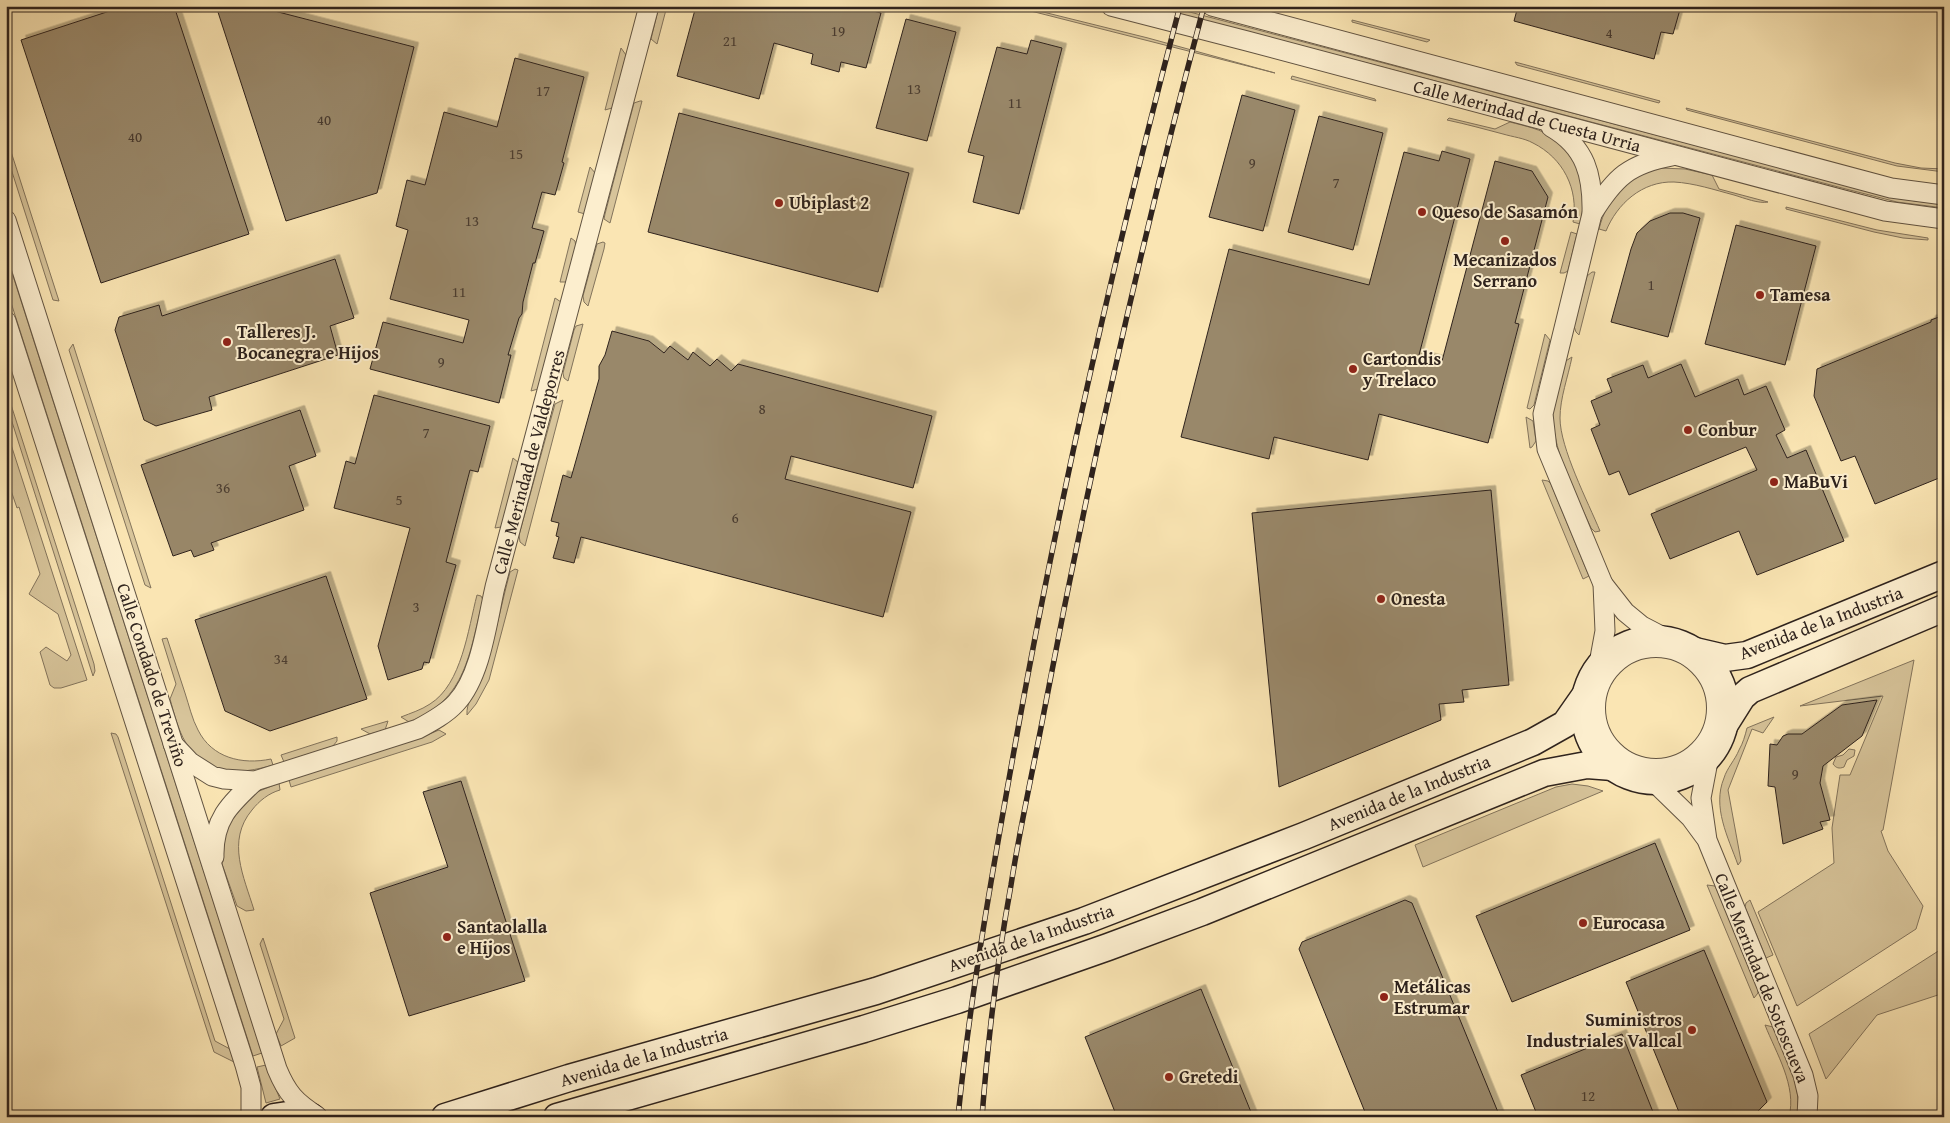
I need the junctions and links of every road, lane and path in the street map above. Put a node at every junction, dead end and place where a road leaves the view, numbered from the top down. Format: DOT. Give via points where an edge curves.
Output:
graph roads {
  1 [pos="649,6"];
  2 [pos="1111,6"];
  3 [pos="1212,6"];
  4 [pos="1538,120"];
  5 [pos="1675,156"];
  6 [pos="1944,195"];
  7 [pos="1592,214"];
  8 [pos="1944,219"];
  9 [pos="6,220"];
  10 [pos="6,321"];
  11 [pos="1944,574"];
  12 [pos="1603,584"];
  13 [pos="1944,608"];
  14 [pos="1670,641"];
  15 [pos="1695,651"];
  16 [pos="1609,665"];
  17 [pos="1586,694"];
  18 [pos="1725,724"];
  19 [pos="173,744"];
  20 [pos="1710,756"];
  21 [pos="1613,768"];
  22 [pos="255,781"];
  23 [pos="1653,781"];
  24 [pos="1707,840"];
  25 [pos="214,870"];
  26 [pos="251,1117"];
  27 [pos="274,1117"];
  28 [pos="312,1117"];
  29 [pos="318,1117"];
  30 [pos="445,1117"];
  31 [pos="557,1117"];
  32 [pos="1806,1117"];
  1 -- 22 [label="street, Calle Merindad de Valdeporres" via="479,657 468,686 456,703 418,729"];
  2 -- 4 [label="street, Calle Merindad de Cuesta Urria"];
  3 -- 6 [label="street, Calle Merindad de Cuesta Urria" via="1891,188"];
  4 -- 5 [label="street, Calle Merindad de Cuesta Urria"];
  4 -- 7 [label="street" via="1563,133 1576,145 1592,185"];
  5 -- 7 [label="street" via="1650,160 1635,167 1605,193"];
  5 -- 8 [label="street, Calle Merindad de Cuesta Urria" via="1885,210"];
  7 -- 12 [label="street" via="1542,414 1547,449"];
  9 -- 19 [label="street, Calle Condado de Treviño"];
  10 -- 26 [label="street, Calle Condado de Treviño" via="245,1065 251,1087"];
  11 -- 15 [label="main road, Avenida de la Industria" via="1747,655 1725,658"];
  12 -- 14 [label="street" via="1625,612 1642,626"];
  12 -- 16 [label="street"];
  13 -- 18 [label="main road, Avenida de la Industria" via="1750,690"];
  14 -- 15 [label="main road, Avenida de la Industria"];
  14 -- 16 [label="main road" via="1657,639 1630,644 1607,658"];
  15 -- 18 [label="main road" via="1706,660 1721,683"];
  16 -- 16 [label="street" via="1646,650 1664,650 1682,655 1702,673 1711,689 1714,707 1705,738 1697,748 1686,757 1661,766 1640,764 1611,746 1599,722 1597,708 1599,694 1611,670"];
  16 -- 17 [label="main road"];
  17 -- 21 [label="main road" via="1585,722 1589,735"];
  17 -- 30 [label="main road, Avenida de la Industria" via="1565,724 1532,742 1295,840 1084,921 876,991 569,1078"];
  18 -- 20 [label="main road, Avenida de la Industria"];
  19 -- 22 [label="street, Calle Merindad de Valdeporres" via="190,762 212,776"];
  19 -- 25 [label="street, Calle Condado de Treviño"];
  20 -- 23 [label="main road" via="1684,775"];
  20 -- 24 [label="street, Calle Merindad de Sotoscueva" via="1701,798"];
  21 -- 23 [label="main road" via="1632,777"];
  21 -- 31 [label="main road, Avenida de la Industria" via="1587,765 1544,773 1202,912 957,1000"];
  22 -- 25 [label="street, Calle Merindad de Valdeporres" via="226,810 218,824 213,840"];
  23 -- 24 [label="street, Calle Merindad de Sotoscueva" via="1691,818"];
  24 -- 32 [label="street, Calle Merindad de Sotoscueva" via="1803,1076 1808,1096"];
  25 -- 29 [label="street, Calle Condado de Treviño" via="283,1084 302,1107"];
  27 -- 28 [label="main road" via="294,1114"];
}
